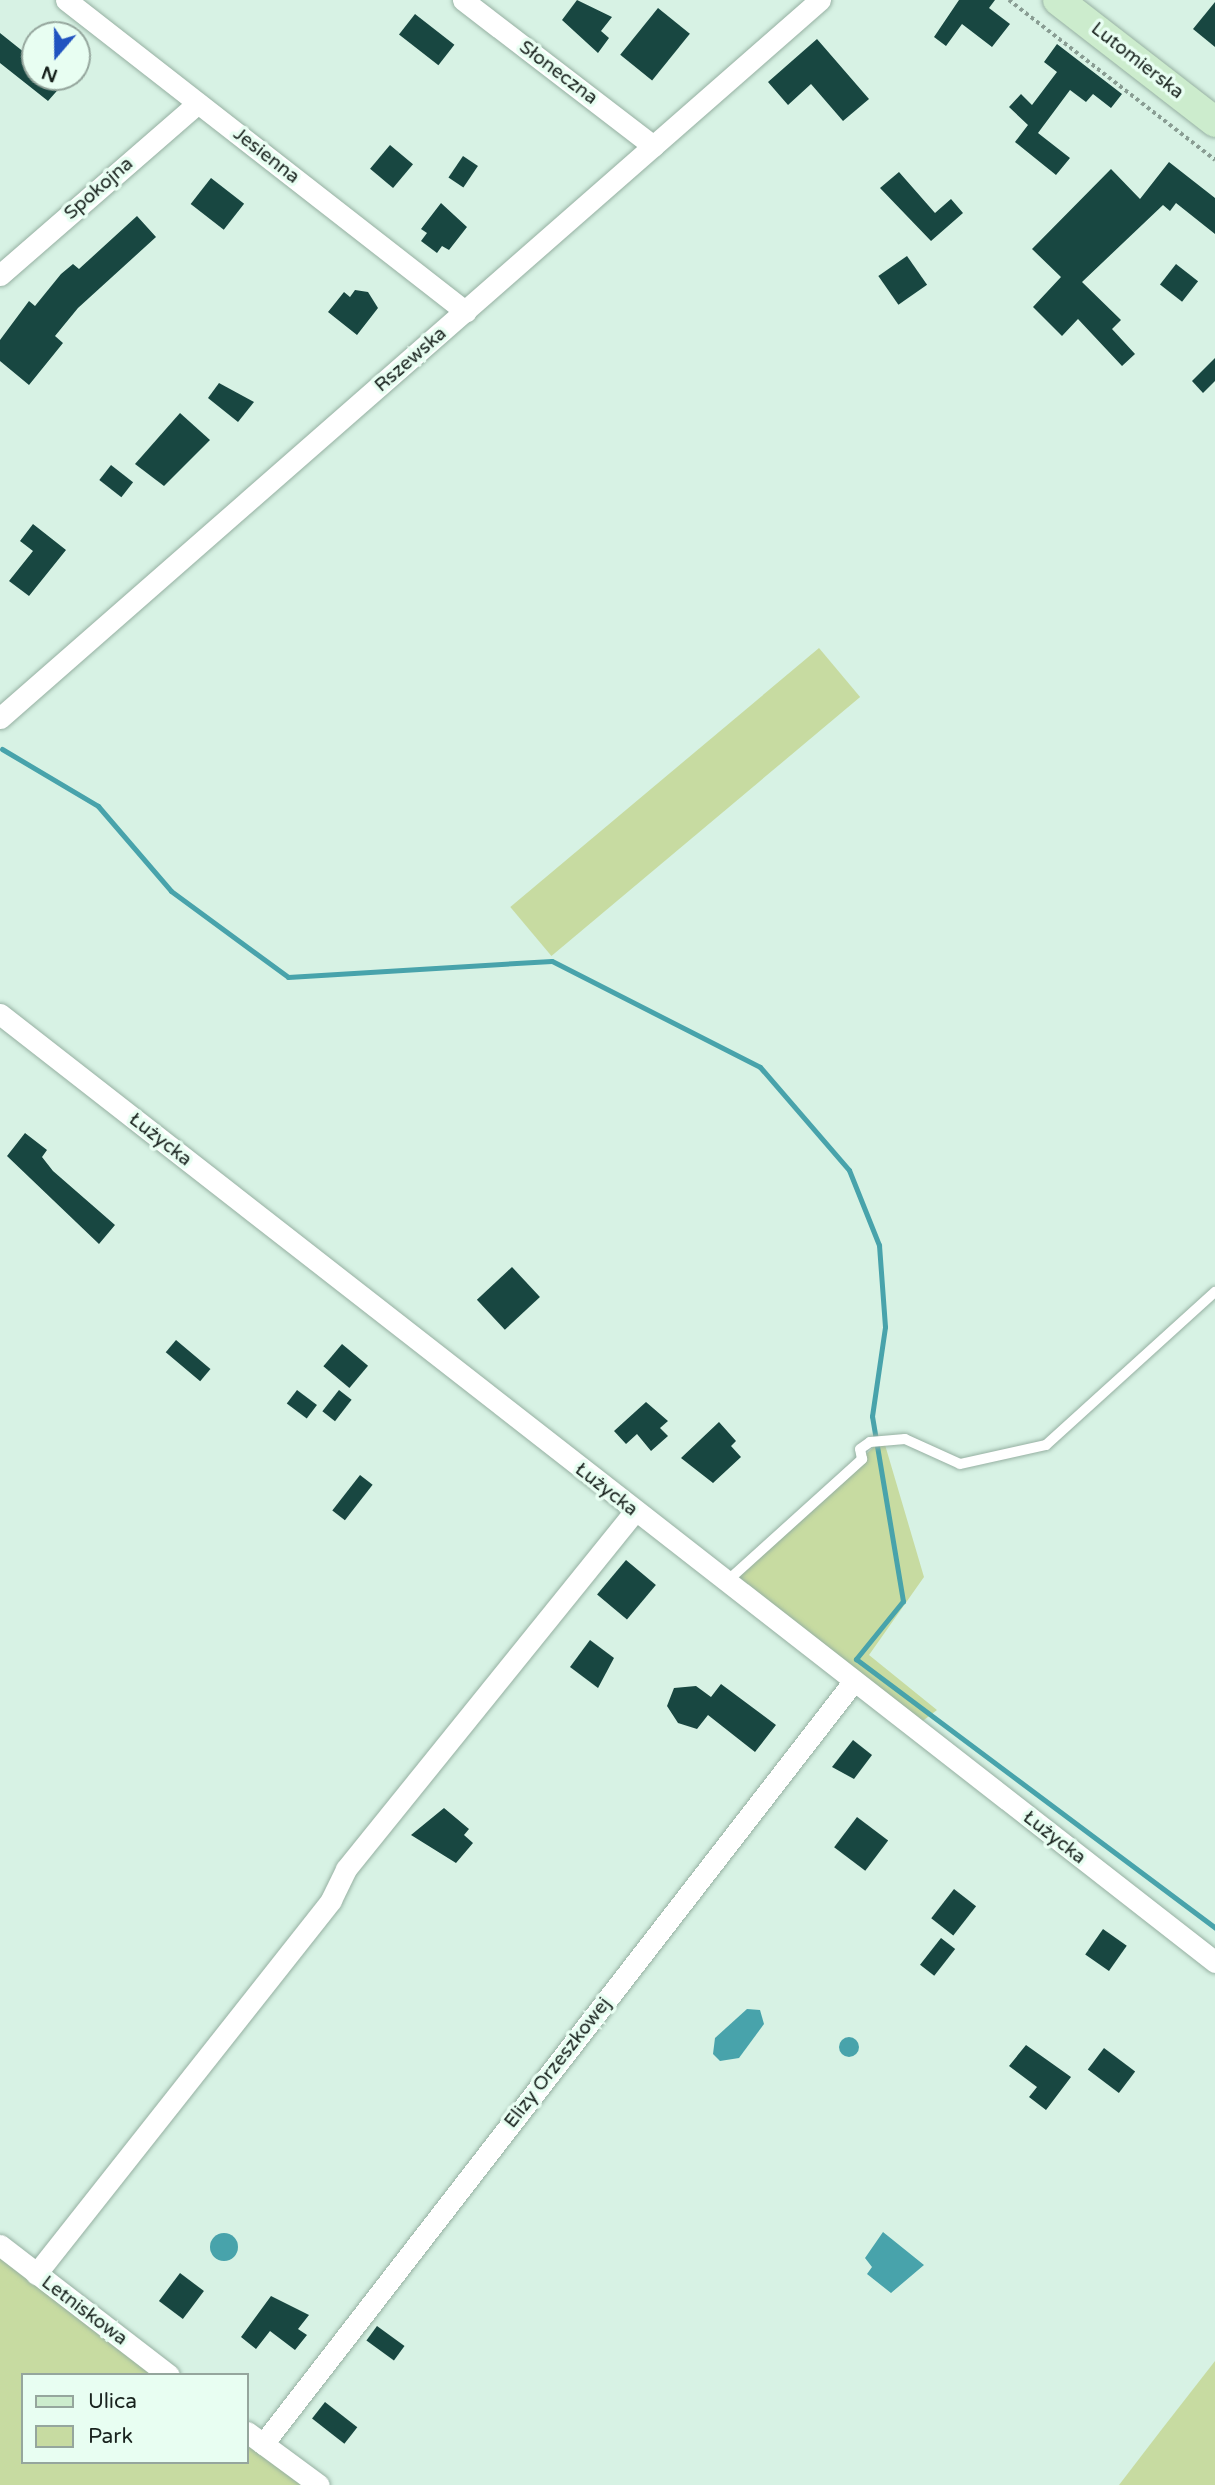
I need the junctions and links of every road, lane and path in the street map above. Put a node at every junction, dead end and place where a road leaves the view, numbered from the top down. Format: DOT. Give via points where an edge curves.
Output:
graph roads {
  1 [pos="66,0"];
  2 [pos="463,0"];
  3 [pos="820,0"];
  4 [pos="1009,0"];
  5 [pos="1058,0"];
  6 [pos="198,103"];
  7 [pos="1215,122"];
  8 [pos="653,146"];
  9 [pos="1215,160"];
  10 [pos="0,275"];
  11 [pos="466,312"];
  12 [pos="0,718"];
  13 [pos="0,1014"];
  14 [pos="1215,1292"];
  15 [pos="634,1512"];
  16 [pos="725,1583"];
  17 [pos="853,1682"];
  18 [pos="1215,1962"];
  19 [pos="0,2245"];
  20 [pos="36,2274"];
  21 [pos="166,2373"];
  22 [pos="255,2438"];
  23 [pos="319,2485"];
  1 -- 6 [label="street, Jesienna"];
  2 -- 8 [label="street, Słoneczna"];
  3 -- 8 [label="street, Rszewska"];
  4 -- 9 [label="path"];
  5 -- 7 [label="main road, Lutomierska"];
  6 -- 10 [label="street, Spokojna"];
  6 -- 11 [label="street, Jesienna"];
  8 -- 11 [label="street, Rszewska"];
  11 -- 12 [label="street, Rszewska"];
  13 -- 15 [label="street, Łużycka"];
  14 -- 16 [label="lane" via="1046,1445 960,1464 905,1439 870,1441 853,1467"];
  15 -- 16 [label="street, Łużycka"];
  15 -- 20 [label="street" via="346,1870 331,1900"];
  16 -- 17 [label="street, Łużycka"];
  17 -- 18 [label="street, Łużycka"];
  17 -- 22 [label="street, Elizy Orzeszkowej"];
  19 -- 20 [label="street, Letniskowa"];
  20 -- 21 [label="street, Letniskowa"];
  22 -- 23 [label="street"];
}
